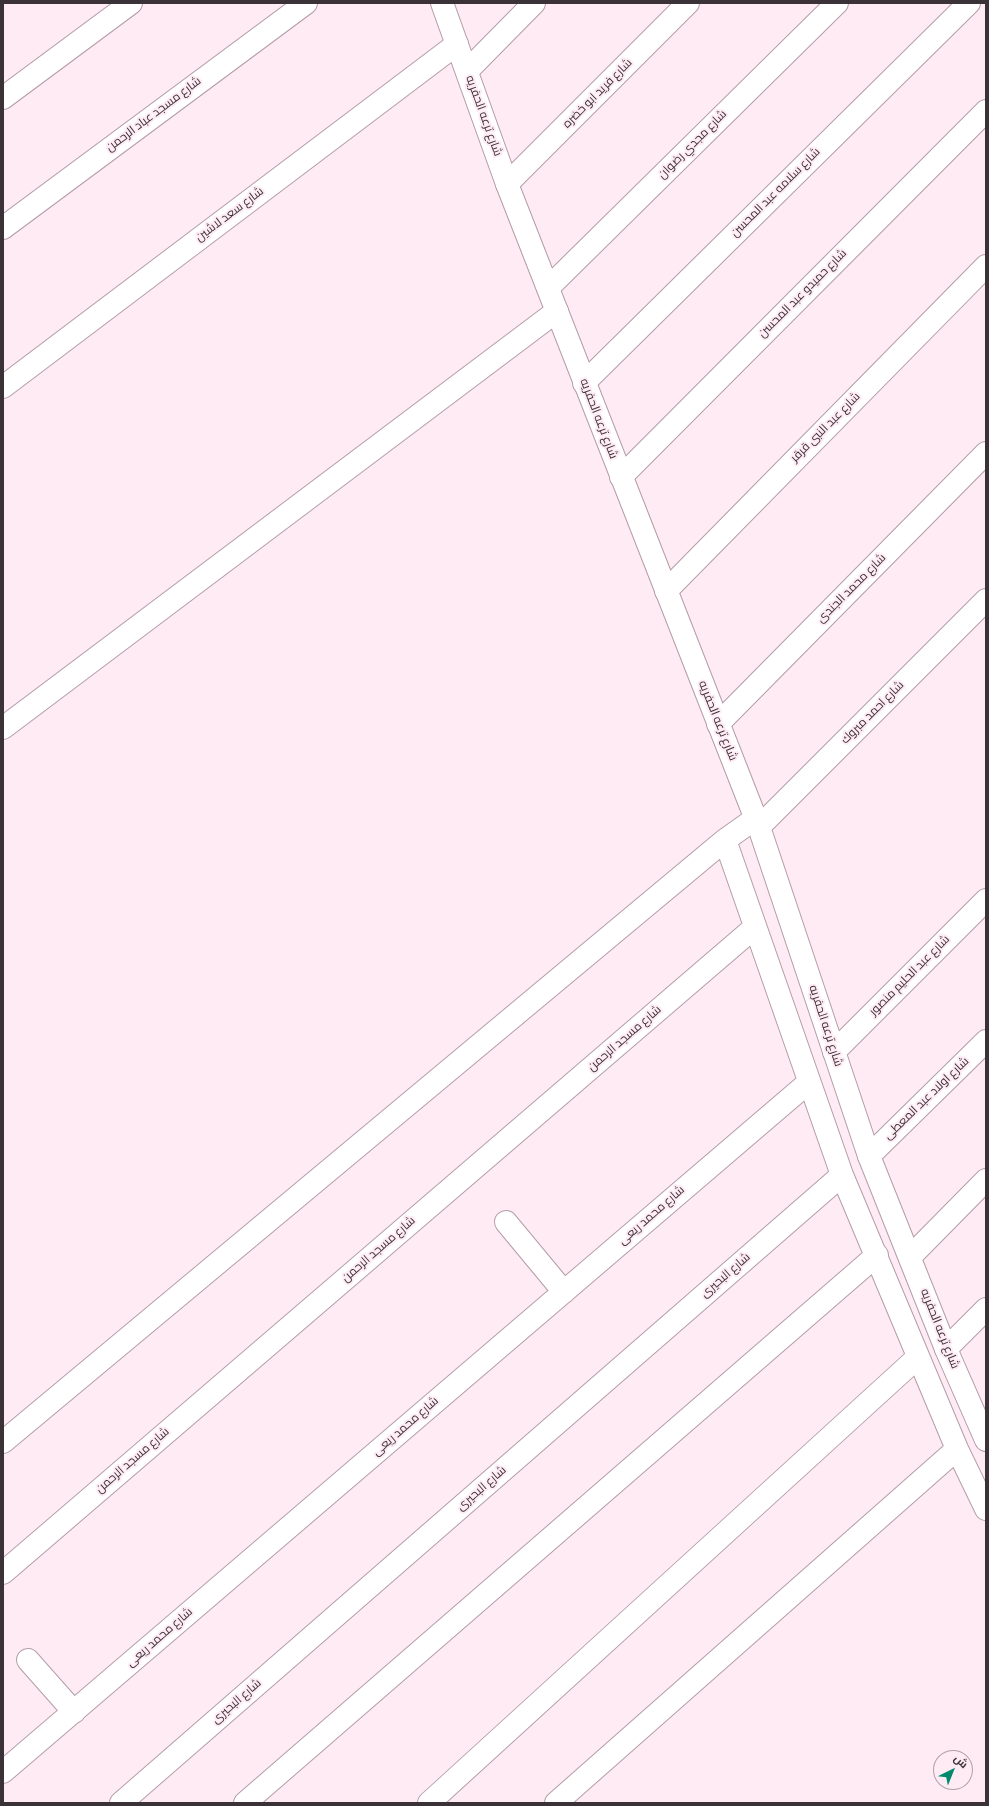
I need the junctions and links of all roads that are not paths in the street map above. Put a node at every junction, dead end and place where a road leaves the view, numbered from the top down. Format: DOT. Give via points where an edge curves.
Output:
graph roads {
  1 [pos="131,3"];
  2 [pos="306,3"];
  3 [pos="442,3"];
  4 [pos="534,3"];
  5 [pos="688,3"];
  6 [pos="837,3"];
  7 [pos="969,3"];
  8 [pos="457,44"];
  9 [pos="467,72"];
  10 [pos="3,98"];
  11 [pos="986,111"];
  12 [pos="507,184"];
  13 [pos="3,228"];
  14 [pos="986,266"];
  15 [pos="549,287"];
  16 [pos="557,311"];
  17 [pos="584,383"];
  18 [pos="3,387"];
  19 [pos="986,453"];
  20 [pos="621,477"];
  21 [pos="666,591"];
  22 [pos="986,600"];
  23 [pos="718,724"];
  24 [pos="3,728"];
  25 [pos="758,823"];
  26 [pos="725,840"];
  27 [pos="986,900"];
  28 [pos="755,927"];
  29 [pos="986,1041"];
  30 [pos="834,1052"];
  31 [pos="809,1082"];
  32 [pos="869,1156"];
  33 [pos="842,1175"];
  34 [pos="986,1180"];
  35 [pos="506,1222"];
  36 [pos="877,1255"];
  37 [pos="910,1257"];
  38 [pos="564,1292"];
  39 [pos="986,1309"];
  40 [pos="946,1349"];
  41 [pos="918,1358"];
  42 [pos="986,1440"];
  43 [pos="3,1442"];
  44 [pos="957,1449"];
  45 [pos="986,1509"];
  46 [pos="3,1573"];
  47 [pos="28,1660"];
  48 [pos="74,1712"];
  49 [pos="3,1772"];
  50 [pos="121,1803"];
  51 [pos="245,1803"];
  52 [pos="430,1803"];
  53 [pos="556,1803"];
  1 -- 10 [label="street"];
  2 -- 13 [label="street, شارع مسجد عباد الرحمن"];
  3 -- 8 [label="street, شارع ترعه الحفريه"];
  4 -- 9 [label="street"];
  5 -- 12 [label="street, شارع فريد ابو خضره"];
  6 -- 15 [label="street, شارع مجدي رضوان"];
  7 -- 17 [label="street, شارع سلامه عبد المحسن"];
  8 -- 9 [label="street, شارع ترعه الحفريه"];
  8 -- 18 [label="street, شارع سعد لاشين"];
  9 -- 12 [label="street, شارع ترعه الحفريه"];
  11 -- 20 [label="street, شارع حميدو عبد المحسن"];
  12 -- 15 [label="street, شارع ترعه الحفريه"];
  14 -- 21 [label="street, شارع عبد النبى قرقر"];
  15 -- 16 [label="street, شارع ترعه الحفريه"];
  16 -- 17 [label="street, شارع ترعه الحفريه"];
  16 -- 24 [label="street"];
  17 -- 20 [label="street, شارع ترعه الحفريه"];
  19 -- 23 [label="street, شارع محمد الجندى"];
  20 -- 21 [label="street, شارع ترعه الحفريه"];
  21 -- 23 [label="street, شارع ترعه الحفريه"];
  22 -- 25 [label="street, شارع احمد مبروك"];
  23 -- 25 [label="street, شارع ترعه الحفريه"];
  25 -- 26 [label="street, شارع احمد مبروك"];
  25 -- 30 [label="street, شارع ترعه الحفريه"];
  26 -- 28 [label="street"];
  26 -- 43 [label="street, شارع احمد مبروك"];
  27 -- 30 [label="street, شارع عبد الحليم منصور"];
  28 -- 31 [label="street"];
  28 -- 46 [label="street, شارع مسجد الرحمن"];
  29 -- 32 [label="street, شارع اولاد عبد المعطى"];
  30 -- 32 [label="street, شارع ترعه الحفريه"];
  31 -- 33 [label="street"];
  31 -- 38 [label="street, شارع محمد ريعى"];
  32 -- 37 [label="street, شارع ترعه الحفريه"];
  33 -- 36 [label="street"];
  33 -- 50 [label="street, شارع البحيرى"];
  34 -- 37 [label="street"];
  35 -- 38 [label="street"];
  36 -- 41 [label="street"];
  36 -- 51 [label="street"];
  37 -- 40 [label="street, شارع ترعه الحفريه"];
  38 -- 48 [label="street, شارع محمد ريعى"];
  39 -- 40 [label="street"];
  40 -- 42 [label="street, شارع ترعه الحفريه"];
  41 -- 44 [label="street"];
  41 -- 52 [label="street"];
  44 -- 45 [label="street"];
  44 -- 53 [label="street"];
  47 -- 48 [label="street"];
  48 -- 49 [label="street, شارع محمد ريعى"];
}
